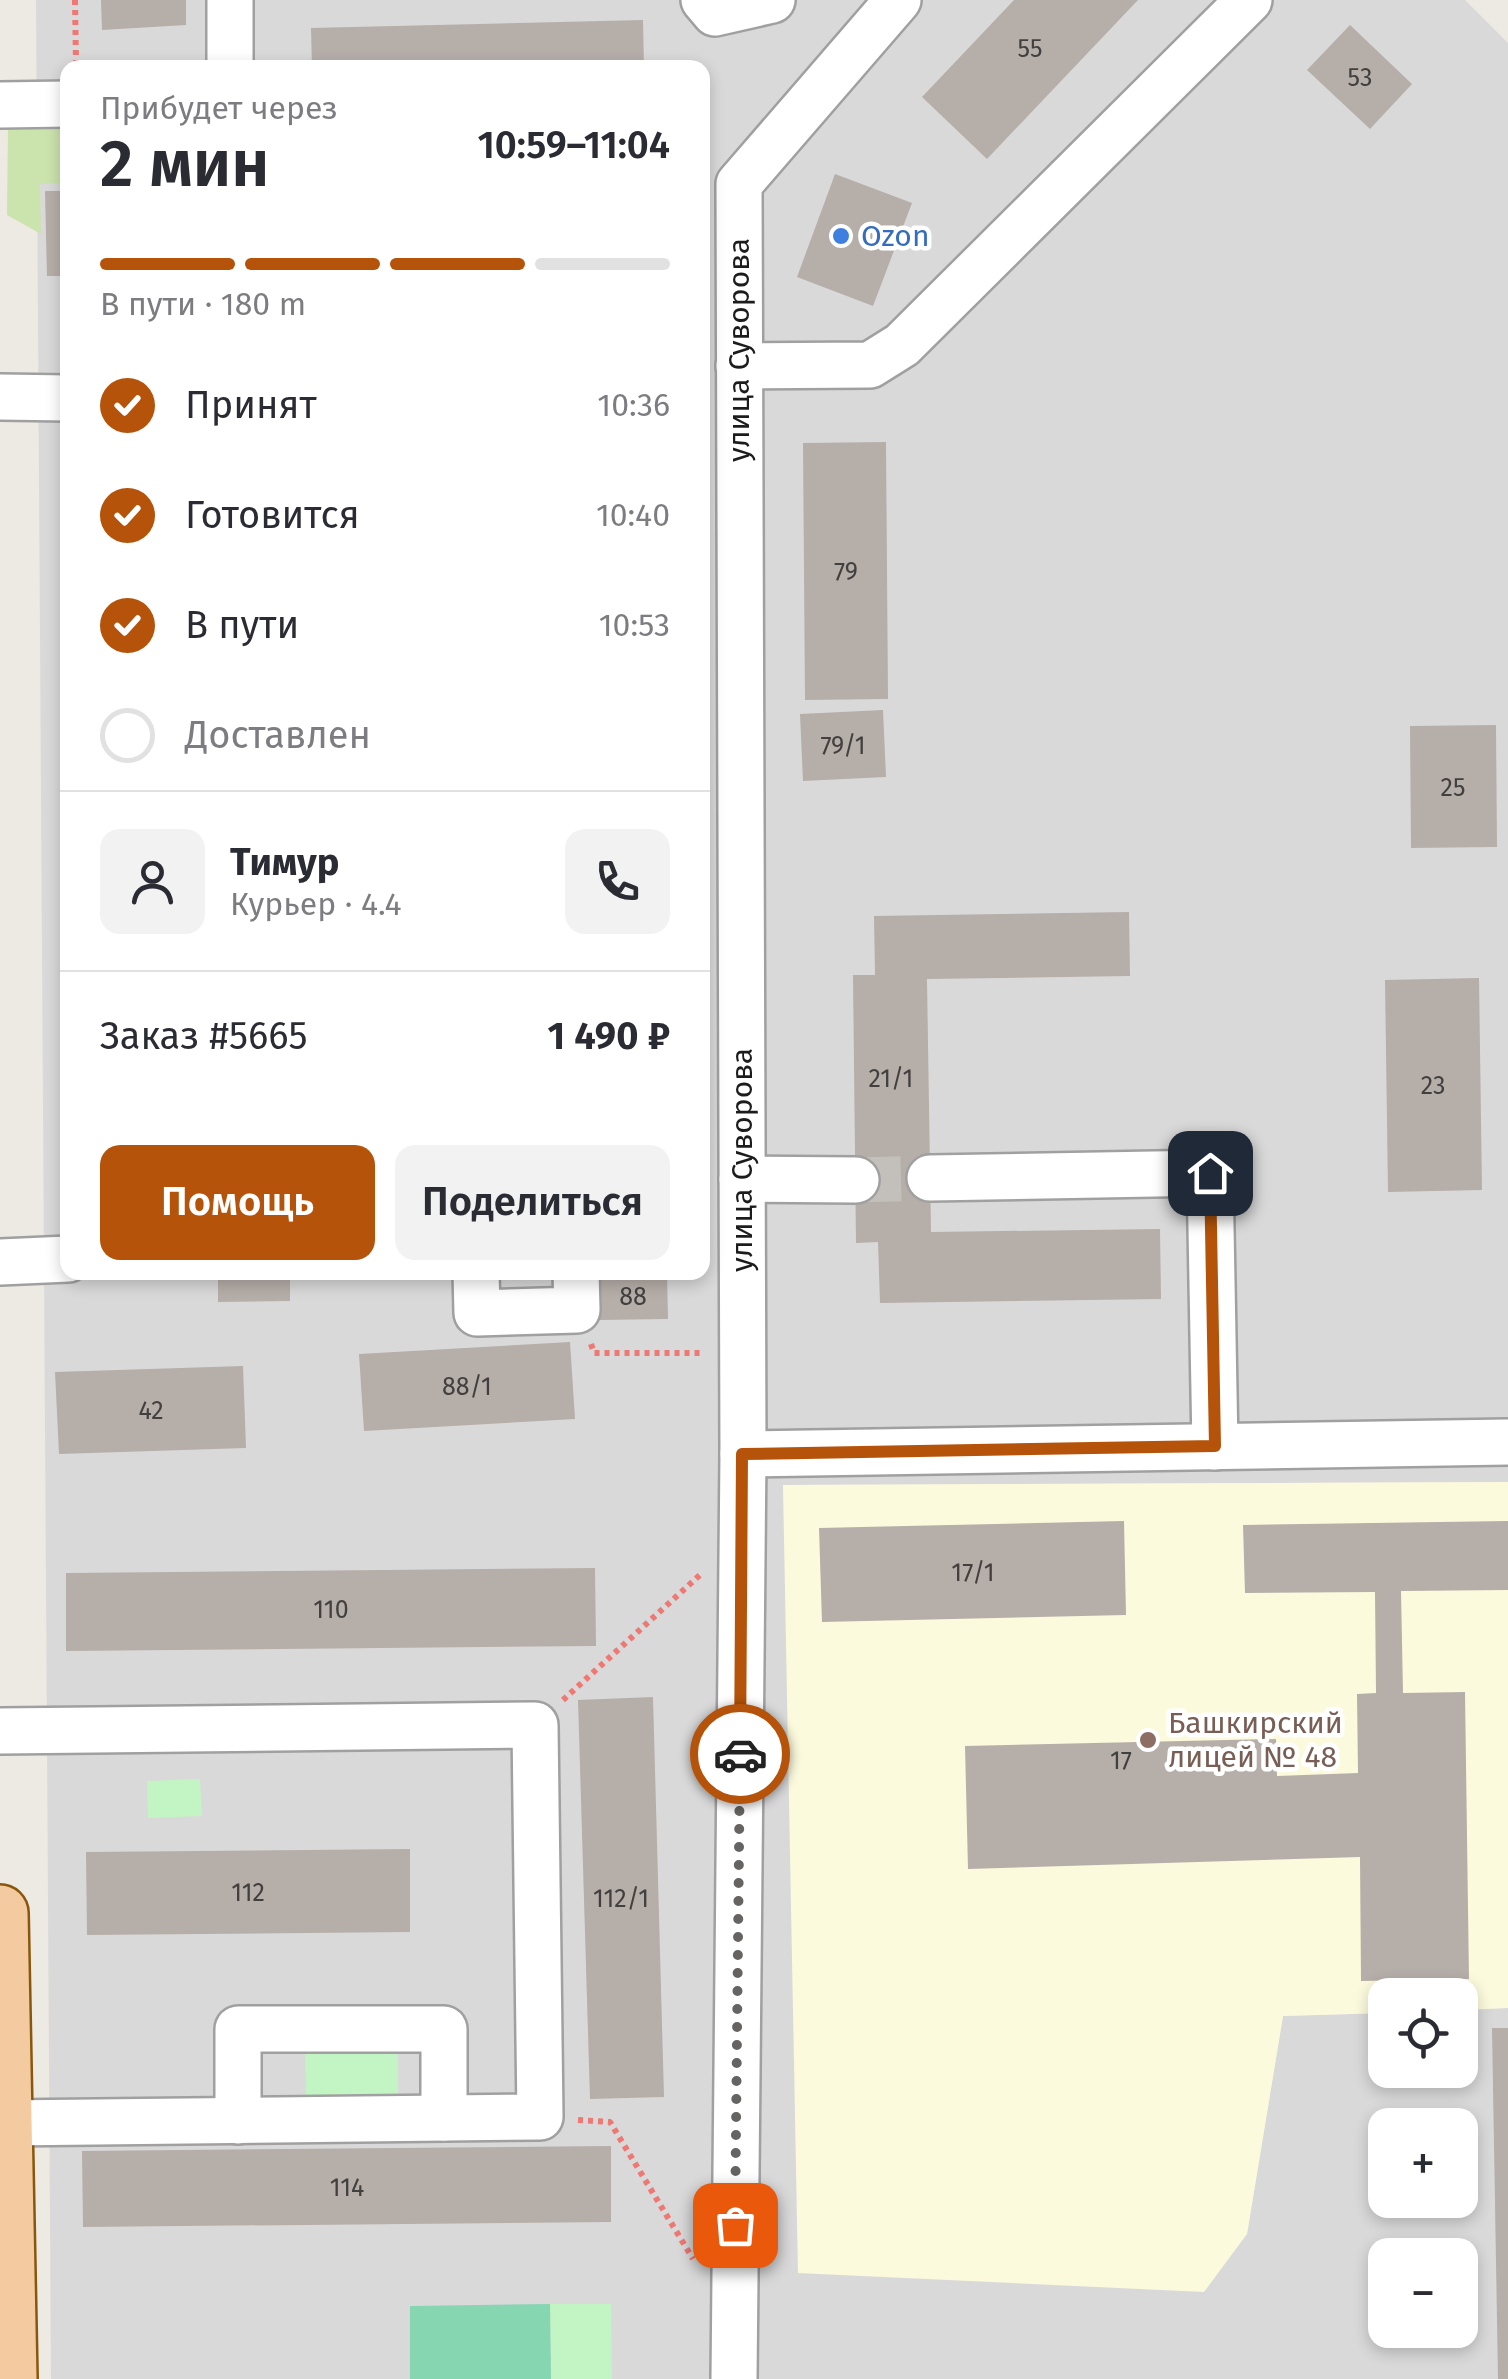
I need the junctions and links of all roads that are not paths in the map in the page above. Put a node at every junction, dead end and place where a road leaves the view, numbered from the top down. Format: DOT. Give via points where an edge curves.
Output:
graph roads {
  1 [pos="230,0"];
  2 [pos="704,0"];
  3 [pos="772,0"];
  4 [pos="898,0"];
  5 [pos="1249,0"];
  6 [pos="230,60"];
  7 [pos="60,104"];
  8 [pos="0,106"];
  9 [pos="740,366"];
  10 [pos="0,397"];
  11 [pos="60,398"];
  12 [pos="721,490"];
  13 [pos="930,1178"];
  14 [pos="742,1180"];
  15 [pos="856,1180"];
  16 [pos="60,1259"];
  17 [pos="0,1262"];
  18 [pos="476,1280"];
  19 [pos="577,1292"];
  20 [pos="1508,1442"];
  21 [pos="1215,1446"];
  22 [pos="742,1454"];
  23 [pos="0,1731"];
  24 [pos="0,1913"];
  25 [pos="444,2118"];
  26 [pos="238,2121"];
  27 [pos="4,2123"];
  28 [pos="9,2379"];
  29 [pos="734,2379"];
  1 -- 6 [label="street"];
  2 -- 3 [label="street" via="715,13"];
  4 -- 9 [label="street, улица Суворова" via="738,184"];
  5 -- 9 [label="street" via="902,345 870,364"];
  7 -- 8 [label="street"];
  9 -- 12 [label="street, улица Суворова"];
  10 -- 11 [label="street"];
  12 -- 14 [label="street, улица Суворова"];
  13 -- 21 [label="street" via="1210,1173"];
  14 -- 15 [label="street"];
  14 -- 22 [label="street, улица Суворова"];
  16 -- 17 [label="street"];
  18 -- 19 [label="street" via="477,1312"];
  20 -- 21 [label="street"];
  21 -- 22 [label="street"];
  22 -- 29 [label="street, улица Суворова"];
  23 -- 25 [label="street" via="535,1726 540,2117"];
  24 -- 27 [label="main road"];
  25 -- 26 [label="street"];
  25 -- 26 [label="street" via="444,2029 238,2029"];
  26 -- 27 [label="street"];
  27 -- 28 [label="main road"];
}
